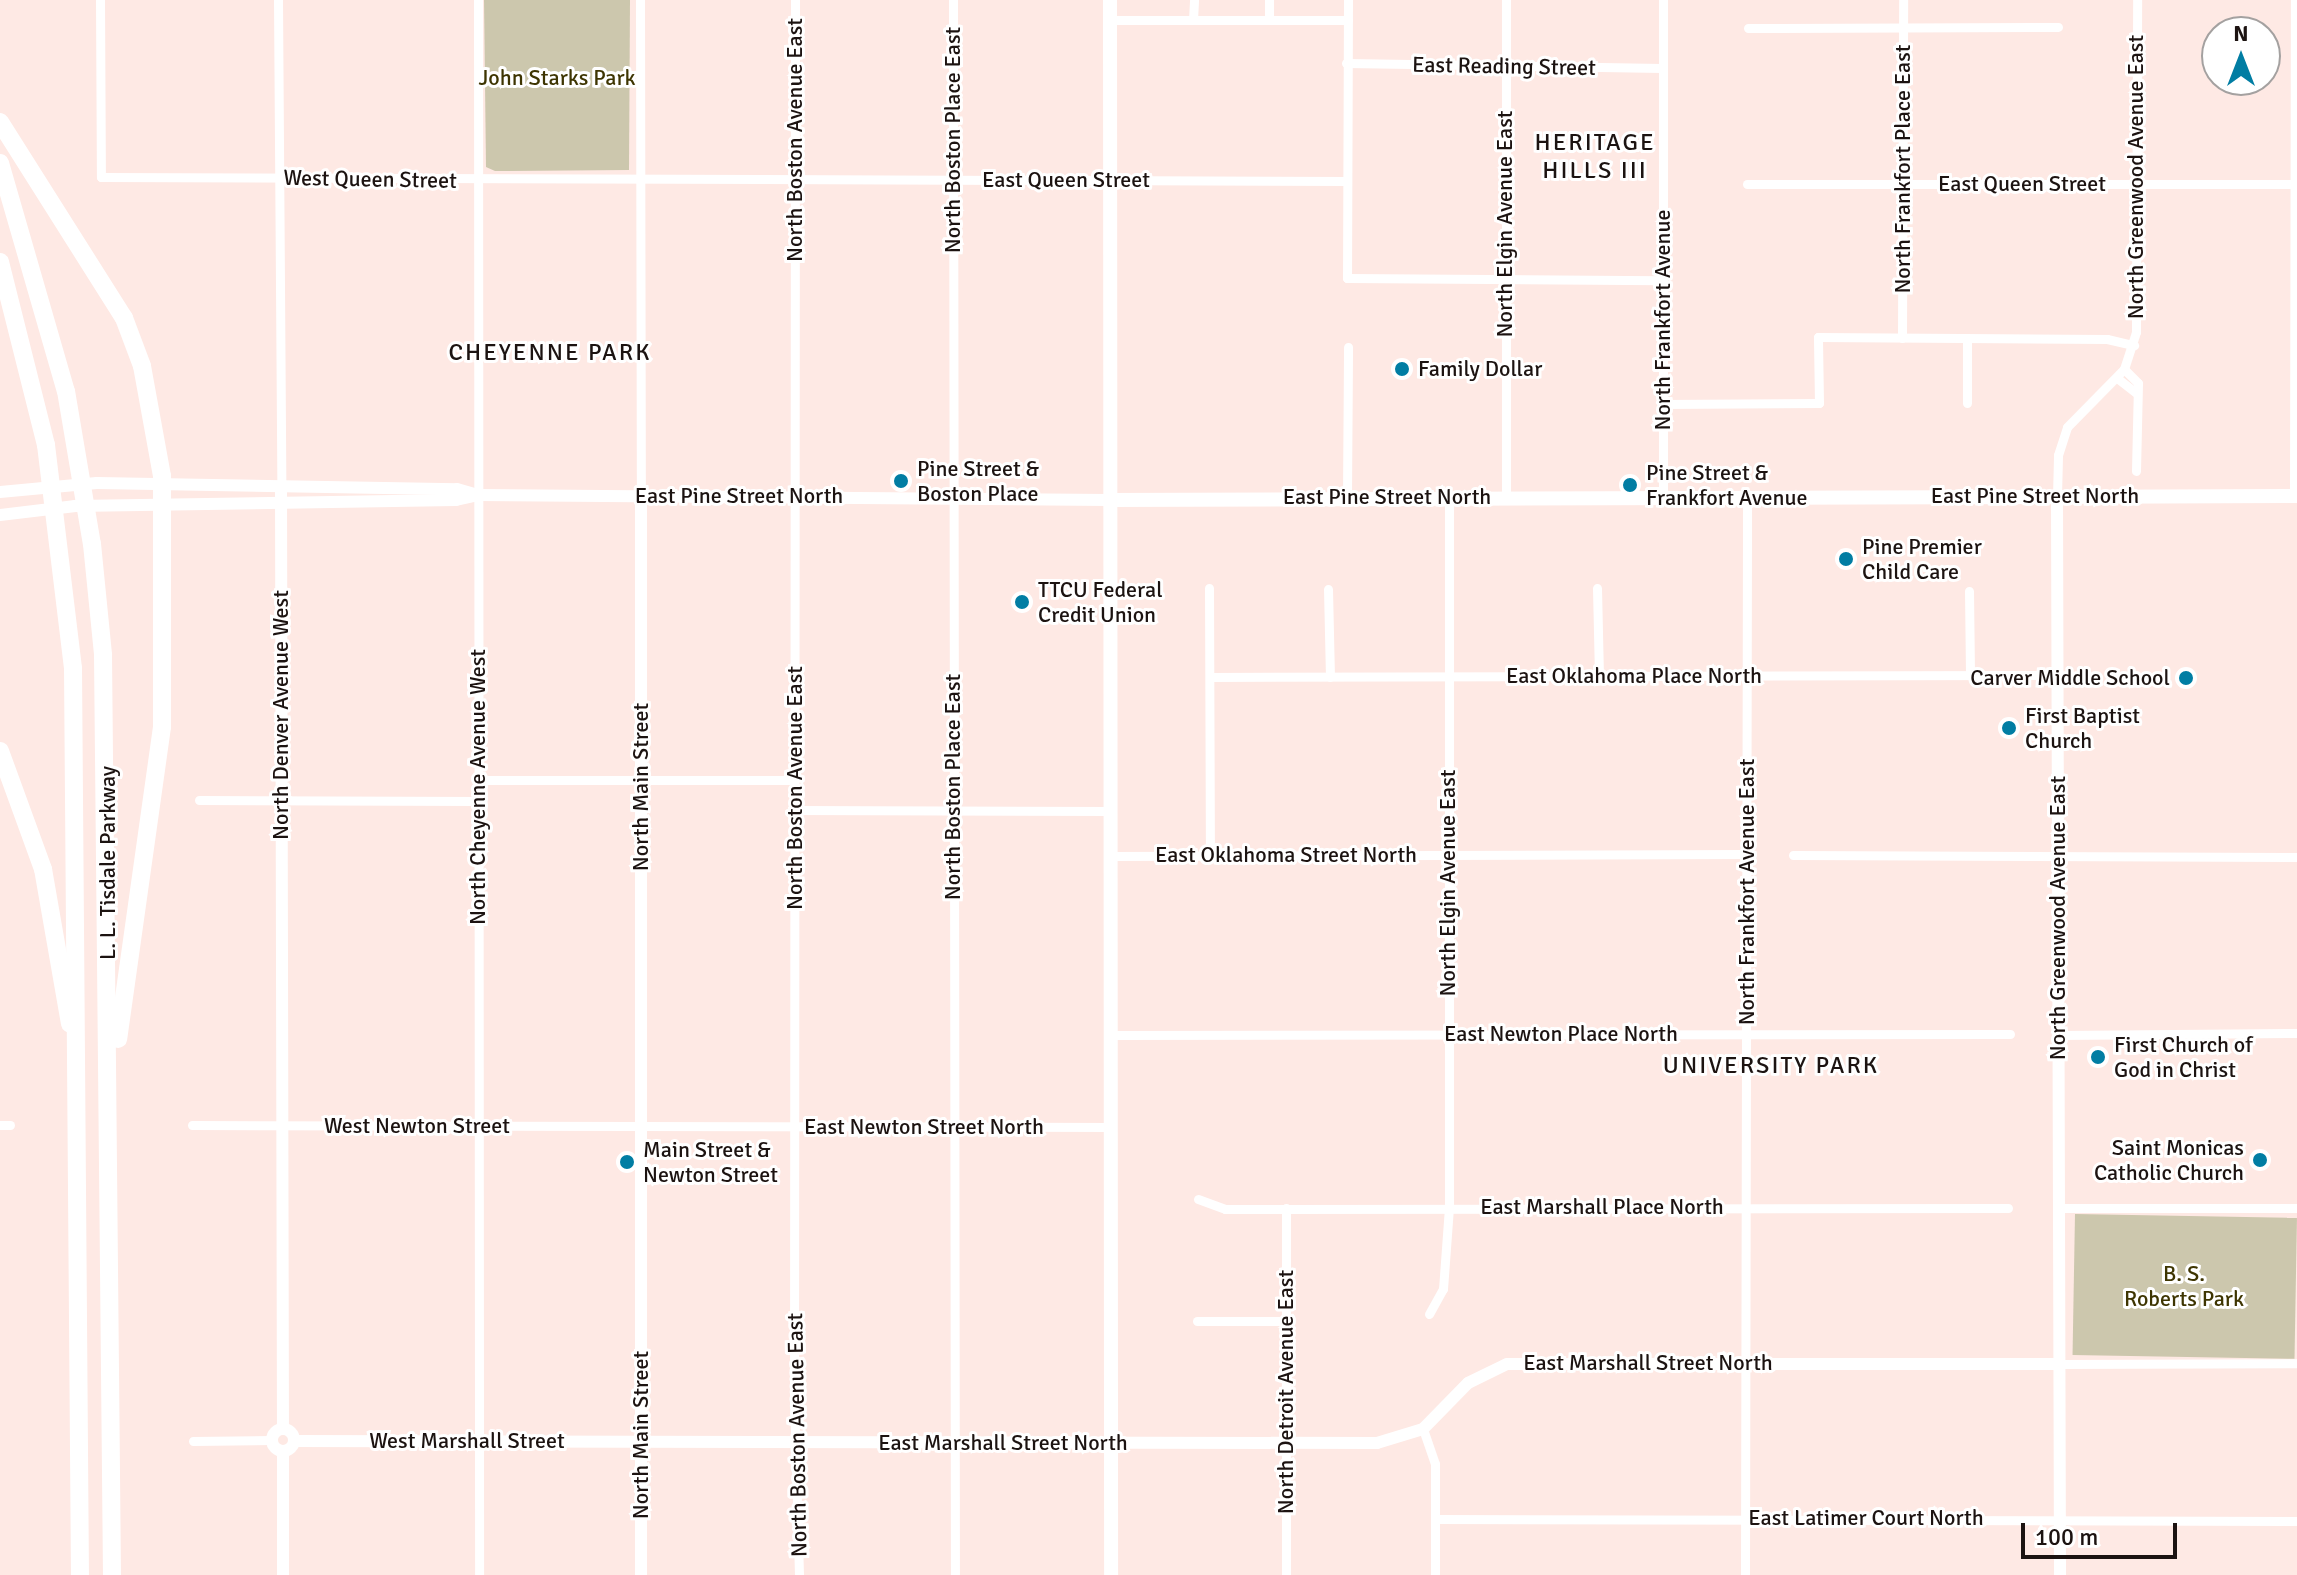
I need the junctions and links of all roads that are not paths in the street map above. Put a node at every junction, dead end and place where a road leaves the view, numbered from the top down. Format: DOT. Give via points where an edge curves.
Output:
graph roads {
  1 [pos="100,0"];
  2 [pos="278,0"];
  3 [pos="478,0"];
  4 [pos="640,0"];
  5 [pos="795,0"];
  6 [pos="953,0"];
  7 [pos="1110,0"];
  8 [pos="1194,0"];
  9 [pos="1269,0"];
  10 [pos="1348,0"];
  11 [pos="1506,0"];
  12 [pos="1663,0"];
  13 [pos="1903,0"];
  14 [pos="2137,0"];
  15 [pos="2295,0"];
  16 [pos="1110,20"];
  17 [pos="1193,20"];
  18 [pos="1269,20"];
  19 [pos="1348,20"];
  20 [pos="2058,27"];
  21 [pos="1748,28"];
  22 [pos="1903,28"];
  23 [pos="1346,63"];
  24 [pos="1506,67"];
  25 [pos="1662,68"];
  26 [pos="0,122"];
  27 [pos="0,163"];
  28 [pos="279,178"];
  29 [pos="640,179"];
  30 [pos="795,179"];
  31 [pos="953,179"];
  32 [pos="477,180"];
  33 [pos="1110,180"];
  34 [pos="1347,181"];
  35 [pos="1902,183"];
  36 [pos="1747,184"];
  37 [pos="2296,184"];
  38 [pos="2137,185"];
  39 [pos="0,262"];
  40 [pos="1505,279"];
  41 [pos="1662,280"];
  42 [pos="1902,338"];
  43 [pos="1967,338"];
  44 [pos="2134,345"];
  45 [pos="1348,347"];
  46 [pos="2121,374"];
  47 [pos="1967,403"];
  48 [pos="1663,404"];
  49 [pos="2136,471"];
  50 [pos="162,484"];
  51 [pos="0,492"];
  52 [pos="281,493"];
  53 [pos="477,495"];
  54 [pos="641,495"];
  55 [pos="795,495"];
  56 [pos="1449,496"];
  57 [pos="1506,496"];
  58 [pos="1663,496"];
  59 [pos="1747,496"];
  60 [pos="2295,496"];
  61 [pos="1347,497"];
  62 [pos="2057,497"];
  63 [pos="953,499"];
  64 [pos="1109,500"];
  65 [pos="164,505"];
  66 [pos="0,515"];
  67 [pos="1209,588"];
  68 [pos="1597,588"];
  69 [pos="1328,589"];
  70 [pos="1969,591"];
  71 [pos="1970,675"];
  72 [pos="2058,675"];
  73 [pos="1599,676"];
  74 [pos="1748,676"];
  75 [pos="1210,677"];
  76 [pos="1330,677"];
  77 [pos="1448,677"];
  78 [pos="0,751"];
  79 [pos="641,779"];
  80 [pos="478,780"];
  81 [pos="794,780"];
  82 [pos="199,800"];
  83 [pos="281,800"];
  84 [pos="478,801"];
  85 [pos="795,810"];
  86 [pos="953,811"];
  87 [pos="1111,811"];
  88 [pos="1747,854"];
  89 [pos="1447,855"];
  90 [pos="1793,855"];
  91 [pos="1112,856"];
  92 [pos="1210,856"];
  93 [pos="2058,856"];
  94 [pos="2297,857"];
  95 [pos="1747,1032"];
  96 [pos="2297,1033"];
  97 [pos="2010,1034"];
  98 [pos="1112,1035"];
  99 [pos="1448,1035"];
  100 [pos="2059,1035"];
  101 [pos="80,1078"];
  102 [pos="110,1093"];
  103 [pos="192,1125"];
  104 [pos="283,1126"];
  105 [pos="479,1126"];
  106 [pos="641,1126"];
  107 [pos="795,1126"];
  108 [pos="953,1127"];
  109 [pos="1112,1127"];
  110 [pos="1198,1199"];
  111 [pos="1449,1207"];
  112 [pos="1743,1207"];
  113 [pos="1286,1208"];
  114 [pos="2008,1208"];
  115 [pos="2059,1208"];
  116 [pos="2297,1208"];
  117 [pos="1429,1314"];
  118 [pos="1197,1321"];
  119 [pos="1286,1321"];
  120 [pos="1745,1363"];
  121 [pos="2297,1363"];
  122 [pos="2059,1364"];
  123 [pos="283,1429"];
  124 [pos="1423,1429"];
  125 [pos="272,1440"];
  126 [pos="193,1441"];
  127 [pos="294,1441"];
  128 [pos="479,1441"];
  129 [pos="641,1441"];
  130 [pos="797,1442"];
  131 [pos="956,1442"];
  132 [pos="1286,1442"];
  133 [pos="1111,1443"];
  134 [pos="283,1451"];
  135 [pos="1745,1516"];
  136 [pos="1436,1519"];
  137 [pos="2059,1519"];
  138 [pos="2297,1521"];
  139 [pos="80,1575"];
  140 [pos="112,1575"];
  141 [pos="283,1575"];
  142 [pos="479,1575"];
  143 [pos="641,1575"];
  144 [pos="799,1575"];
  145 [pos="955,1575"];
  146 [pos="1111,1575"];
  147 [pos="1286,1575"];
  148 [pos="1435,1575"];
  149 [pos="1745,1575"];
  150 [pos="2060,1575"];
  1 -- 28 [label="street, West Queen Street" via="101,177"];
  2 -- 28 [label="street, North Denver Avenue West"];
  3 -- 32 [label="street, North Cheyenne Avenue West"];
  4 -- 29 [label="street, North Main Street"];
  5 -- 30 [label="street, North Boston Avenue East"];
  6 -- 31 [label="street, North Boston Place East"];
  7 -- 16 [label="main road"];
  8 -- 17 [label="street"];
  9 -- 18 [label="street"];
  10 -- 19 [label="street"];
  11 -- 24 [label="street, North Elgin Avenue East"];
  12 -- 25 [label="street, North Frankfort Avenue"];
  13 -- 22 [label="street, North Frankfort Place East"];
  14 -- 38 [label="street, North Greenwood Avenue East"];
  15 -- 37 [label="street"];
  16 -- 17 [label="street"];
  16 -- 33 [label="main road"];
  17 -- 18 [label="street"];
  18 -- 19 [label="street"];
  19 -- 23 [label="street"];
  20 -- 22 [label="street"];
  21 -- 22 [label="street"];
  22 -- 35 [label="street, North Frankfort Place East"];
  23 -- 24 [label="street, East Reading Street"];
  23 -- 34 [label="street"];
  24 -- 25 [label="street, East Reading Street"];
  24 -- 40 [label="street, North Elgin Avenue East"];
  25 -- 41 [label="street, North Frankfort Avenue"];
  26 -- 50 [label="highway" via="124,318 142,366"];
  27 -- 102 [label="highway, L. L. Tisdale Parkway" via="38,283 76,441 92,544 106,708"];
  28 -- 32 [label="street, West Queen Street"];
  28 -- 52 [label="street, North Denver Avenue West"];
  29 -- 30 [label="street, East Queen Street"];
  29 -- 32 [label="street, West Queen Street"];
  29 -- 54 [label="street, North Main Street"];
  30 -- 31 [label="street, East Queen Street"];
  30 -- 55 [label="street, North Boston Avenue East"];
  31 -- 33 [label="street, East Queen Street"];
  31 -- 63 [label="street, North Boston Place East"];
  32 -- 53 [label="street, North Cheyenne Avenue West"];
  33 -- 34 [label="street, East Queen Street"];
  33 -- 64 [label="main road"];
  34 -- 40 [label="street" via="1347,278"];
  35 -- 36 [label="street, East Queen Street"];
  35 -- 38 [label="street, East Queen Street"];
  35 -- 42 [label="street, North Frankfort Place East"];
  37 -- 38 [label="street, East Queen Street"];
  37 -- 60 [label="street"];
  38 -- 44 [label="street, North Greenwood Avenue East"];
  39 -- 101 [label="highway, L. L. Tisdale Parkway" via="46,445 62,546 76,740"];
  40 -- 41 [label="street"];
  40 -- 57 [label="street, North Elgin Avenue East"];
  41 -- 48 [label="street, North Frankfort Avenue"];
  42 -- 43 [label="street"];
  42 -- 48 [label="street" via="1818,337 1819,403"];
  43 -- 44 [label="street" via="2107,339"];
  43 -- 47 [label="street"];
  44 -- 46 [label="street, North Greenwood Avenue East"];
  45 -- 61 [label="street"];
  46 -- 49 [label="street" via="2138,383"];
  46 -- 62 [label="street, North Greenwood Avenue East" via="2067,427 2058,455"];
  48 -- 58 [label="street, North Frankfort Avenue"];
  50 -- 51 [label="street, East Pine Street North" via="70,483"];
  50 -- 52 [label="street, East Pine Street North"];
  50 -- 65 [label="highway"];
  52 -- 53 [label="street, East Pine Street North" via="456,500"];
  52 -- 65 [label="street, East Pine Street North"];
  52 -- 83 [label="street, North Denver Avenue West"];
  53 -- 54 [label="street, East Pine Street North"];
  53 -- 80 [label="street, North Cheyenne Avenue West"];
  54 -- 55 [label="street, East Pine Street North"];
  54 -- 79 [label="street, North Main Street"];
  55 -- 63 [label="street, East Pine Street North"];
  55 -- 81 [label="street, North Boston Avenue East"];
  56 -- 57 [label="main road, East Pine Street North"];
  56 -- 61 [label="main road, East Pine Street North"];
  56 -- 77 [label="street, North Elgin Avenue East"];
  57 -- 58 [label="main road, East Pine Street North"];
  58 -- 59 [label="main road, East Pine Street North"];
  59 -- 62 [label="main road, East Pine Street North"];
  59 -- 74 [label="street, North Frankfort Avenue East"];
  60 -- 62 [label="main road, East Pine Street North"];
  61 -- 64 [label="main road, East Pine Street North"];
  62 -- 72 [label="street, North Greenwood Avenue East"];
  63 -- 64 [label="street, East Pine Street North"];
  63 -- 86 [label="street, North Boston Place East"];
  64 -- 87 [label="main road"];
  65 -- 66 [label="street, East Pine Street North"];
  65 -- 102 [label="highway" via="162,727"];
  67 -- 75 [label="street"];
  68 -- 73 [label="street"];
  69 -- 76 [label="street"];
  70 -- 71 [label="street"];
  71 -- 72 [label="street, East Oklahoma Place North"];
  71 -- 74 [label="street, East Oklahoma Place North"];
  72 -- 93 [label="street, North Greenwood Avenue East"];
  73 -- 74 [label="street, East Oklahoma Place North"];
  73 -- 77 [label="street, East Oklahoma Place North"];
  74 -- 88 [label="street, North Frankfort Avenue East"];
  75 -- 76 [label="street, East Oklahoma Place North"];
  75 -- 92 [label="street"];
  76 -- 77 [label="street, East Oklahoma Place North"];
  77 -- 89 [label="street, North Elgin Avenue East"];
  78 -- 101 [label="highway" via="48,892"];
  79 -- 80 [label="street"];
  79 -- 81 [label="street"];
  79 -- 106 [label="street, North Main Street"];
  80 -- 84 [label="street, North Cheyenne Avenue West"];
  81 -- 85 [label="street, North Boston Avenue East"];
  82 -- 83 [label="street"];
  83 -- 84 [label="street"];
  83 -- 104 [label="street, North Denver Avenue West"];
  84 -- 105 [label="street, North Cheyenne Avenue West"];
  85 -- 86 [label="street"];
  85 -- 107 [label="street, North Boston Avenue East"];
  86 -- 87 [label="street"];
  86 -- 108 [label="street, North Boston Place East"];
  87 -- 91 [label="main road"];
  88 -- 89 [label="street, East Oklahoma Street North"];
  88 -- 95 [label="street, North Frankfort Avenue East"];
  89 -- 92 [label="street, East Oklahoma Street North"];
  89 -- 99 [label="street, North Elgin Avenue East"];
  90 -- 93 [label="street"];
  91 -- 92 [label="street, East Oklahoma Street North"];
  91 -- 98 [label="main road"];
  93 -- 94 [label="street"];
  93 -- 100 [label="street, North Greenwood Avenue East"];
  95 -- 97 [label="street, East Newton Place North"];
  95 -- 99 [label="street, East Newton Place North"];
  95 -- 112 [label="street, North Frankfort Avenue East"];
  96 -- 100 [label="street"];
  98 -- 99 [label="street, East Newton Place North"];
  98 -- 109 [label="main road"];
  99 -- 111 [label="street, North Elgin Avenue East"];
  100 -- 115 [label="street, North Greenwood Avenue East"];
  101 -- 139 [label="highway, L. L. Tisdale Parkway"];
  102 -- 140 [label="highway, L. L. Tisdale Parkway"];
  103 -- 104 [label="street, West Newton Street"];
  104 -- 105 [label="street, West Newton Street"];
  104 -- 123 [label="street, North Denver Avenue West"];
  105 -- 106 [label="street, West Newton Street"];
  105 -- 128 [label="street, North Cheyenne Avenue West"];
  106 -- 107 [label="street, East Newton Street North"];
  106 -- 129 [label="street, North Main Street"];
  107 -- 108 [label="street, East Newton Street North"];
  107 -- 130 [label="street, North Boston Avenue East"];
  108 -- 109 [label="street, East Newton Street North"];
  108 -- 131 [label="street, North Boston Place East"];
  109 -- 133 [label="main road"];
  110 -- 113 [label="street, East Marshall Place North" via="1225,1209"];
  111 -- 112 [label="street, East Marshall Place North"];
  111 -- 113 [label="street, East Marshall Place North"];
  111 -- 117 [label="street, North Elgin Avenue East" via="1443,1289"];
  112 -- 114 [label="street, East Marshall Place North"];
  112 -- 120 [label="street, North Frankfort Avenue East"];
  113 -- 119 [label="street, North Detroit Avenue East"];
  115 -- 116 [label="street"];
  115 -- 122 [label="street, North Greenwood Avenue East"];
  118 -- 119 [label="street"];
  119 -- 132 [label="street, North Detroit Avenue East"];
  120 -- 122 [label="street, East Marshall Street North"];
  120 -- 124 [label="street, East Marshall Street North" via="1507,1364 1468,1383"];
  120 -- 135 [label="street, North Frankfort Avenue East"];
  121 -- 122 [label="street, East Marshall Street North"];
  122 -- 137 [label="street, North Greenwood Avenue East"];
  123 -- 125 [label="street"];
  123 -- 127 [label="street"];
  124 -- 132 [label="street, East Marshall Street North" via="1388,1442"];
  124 -- 136 [label="street" via="1435,1464"];
  125 -- 126 [label="street"];
  125 -- 134 [label="street"];
  127 -- 128 [label="street, West Marshall Street"];
  127 -- 134 [label="street"];
  128 -- 129 [label="street, West Marshall Street"];
  128 -- 142 [label="street, North Cheyenne Avenue West"];
  129 -- 130 [label="street, East Marshall Street North"];
  129 -- 143 [label="street, North Main Street"];
  130 -- 131 [label="street, East Marshall Street North"];
  130 -- 144 [label="street, North Boston Avenue East"];
  131 -- 133 [label="street, East Marshall Street North"];
  131 -- 145 [label="street, North Boston Place East"];
  132 -- 133 [label="street, East Marshall Street North"];
  132 -- 147 [label="street, North Detroit Avenue East"];
  133 -- 146 [label="main road"];
  134 -- 141 [label="street"];
  135 -- 136 [label="street, East Latimer Court North"];
  135 -- 137 [label="street, East Latimer Court North"];
  135 -- 149 [label="street, North Frankfort Avenue East"];
  136 -- 148 [label="street"];
  137 -- 138 [label="street, East Latimer Court North"];
  137 -- 150 [label="street, North Greenwood Avenue East"];
}
